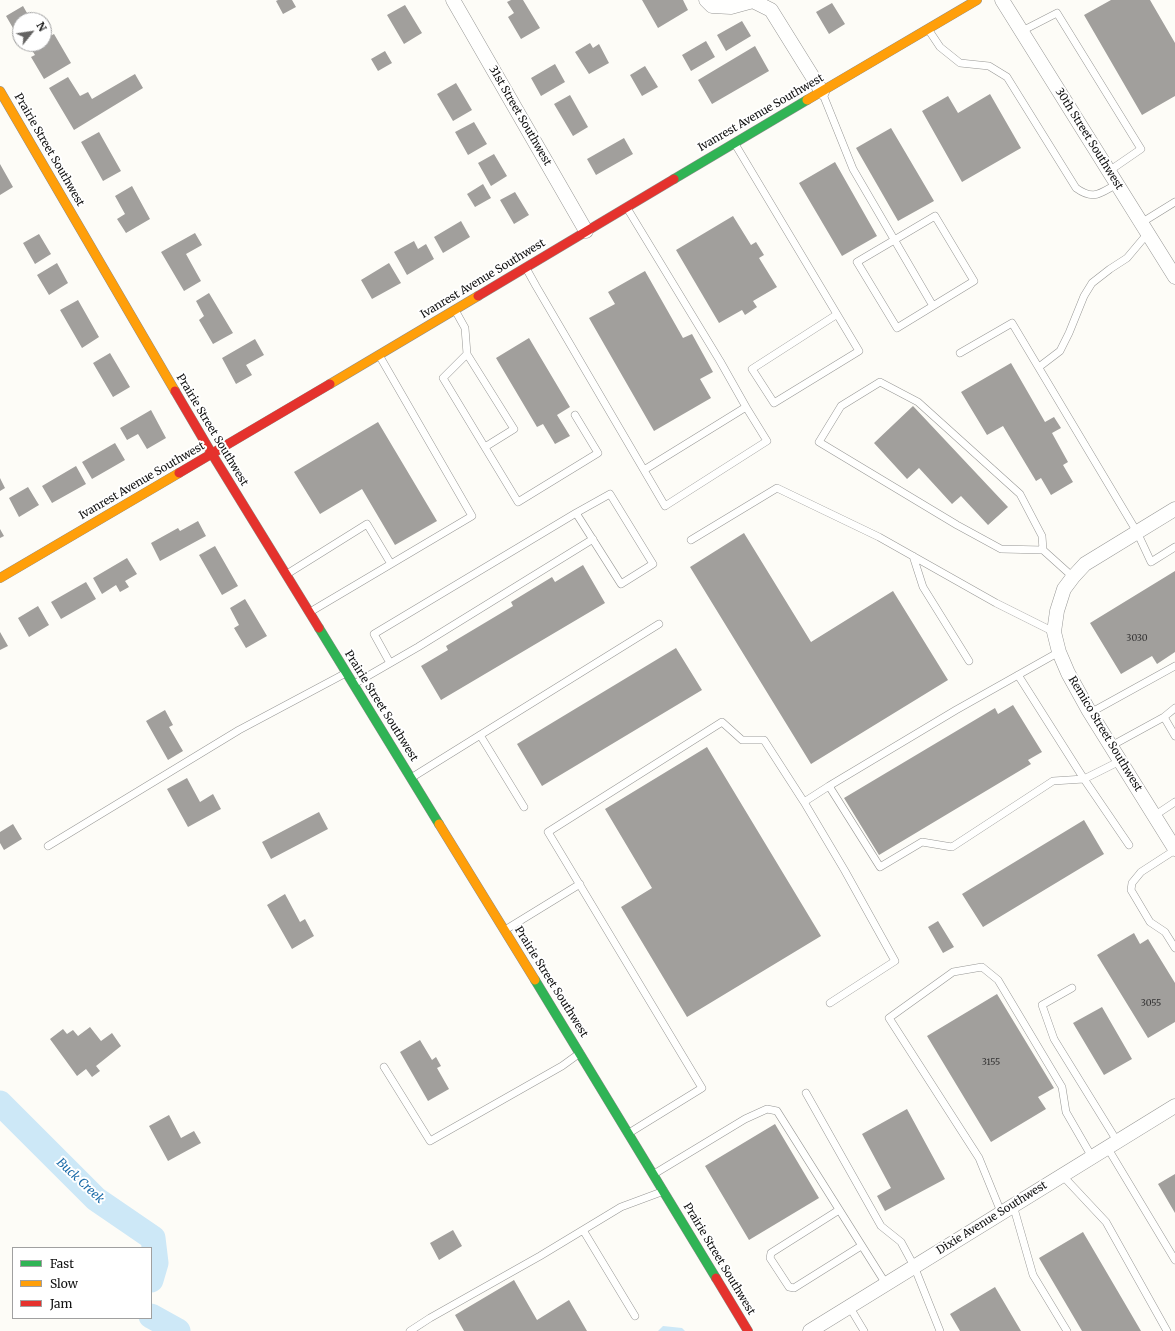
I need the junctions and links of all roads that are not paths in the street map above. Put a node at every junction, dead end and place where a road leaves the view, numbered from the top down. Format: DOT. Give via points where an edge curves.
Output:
graph roads {
  1 [pos="452,0"];
  2 [pos="706,0"];
  3 [pos="977,0"];
  4 [pos="1002,0"];
  5 [pos="961,4"];
  6 [pos="928,29"];
  7 [pos="1022,31"];
  8 [pos="0,91"];
  9 [pos="822,92"];
  10 [pos="734,144"];
  11 [pos="1108,171"];
  12 [pos="1117,184"];
  13 [pos="1175,202"];
  14 [pos="627,207"];
  15 [pos="1144,228"];
  16 [pos="586,231"];
  17 [pos="894,240"];
  18 [pos="526,267"];
  19 [pos="1175,277"];
  20 [pos="933,306"];
  21 [pos="455,310"];
  22 [pos="836,315"];
  23 [pos="960,353"];
  24 [pos="467,354"];
  25 [pos="379,355"];
  26 [pos="1039,367"];
  27 [pos="746,406"];
  28 [pos="575,415"];
  29 [pos="485,447"];
  30 [pos="212,454"];
  31 [pos="644,470"];
  32 [pos="1175,509"];
  33 [pos="576,513"];
  34 [pos="1137,532"];
  35 [pos="593,539"];
  36 [pos="691,540"];
  37 [pos="1175,547"];
  38 [pos="1043,550"];
  39 [pos="913,556"];
  40 [pos="391,564"];
  41 [pos="286,575"];
  42 [pos="1073,577"];
  43 [pos="0,578"];
  44 [pos="309,612"];
  45 [pos="660,624"];
  46 [pos="1054,632"];
  47 [pos="1059,652"];
  48 [pos="969,661"];
  49 [pos="390,663"];
  50 [pos="1175,666"];
  51 [pos="346,672"];
  52 [pos="1018,675"];
  53 [pos="354,685"];
  54 [pos="1175,708"];
  55 [pos="1090,713"];
  56 [pos="1164,717"];
  57 [pos="480,735"];
  58 [pos="1175,736"];
  59 [pos="1111,746"];
  60 [pos="1120,761"];
  61 [pos="411,778"];
  62 [pos="1084,779"];
  63 [pos="829,786"];
  64 [pos="804,802"];
  65 [pos="1175,802"];
  66 [pos="524,807"];
  67 [pos="1154,816"];
  68 [pos="1129,845"];
  69 [pos="48,846"];
  70 [pos="1175,850"];
  71 [pos="580,884"];
  72 [pos="504,930"];
  73 [pos="1175,948"];
  74 [pos="1072,988"];
  75 [pos="830,1003"];
  76 [pos="580,1053"];
  77 [pos="384,1067"];
  78 [pos="806,1093"];
  79 [pos="1175,1106"];
  80 [pos="629,1133"];
  81 [pos="1112,1144"];
  82 [pos="1092,1157"];
  83 [pos="654,1174"];
  84 [pos="1062,1175"];
  85 [pos="664,1191"];
  86 [pos="1007,1209"];
  87 [pos="839,1210"];
  88 [pos="582,1230"];
  89 [pos="861,1246"];
  90 [pos="1175,1260"];
  91 [pos="914,1266"];
  92 [pos="886,1284"];
  93 [pos="849,1306"];
  94 [pos="635,1316"];
  95 [pos="410,1331"];
  96 [pos="748,1331"];
  97 [pos="810,1331"];
  98 [pos="864,1331"];
  99 [pos="940,1331"];
  100 [pos="1067,1331"];
  101 [pos="1167,1331"];
  1 -- 16 [label="street, 31st Street Southwest"];
  2 -- 9 [label="street" via="712,6 725,7 753,1 771,10"];
  3 -- 5 [label="street, Ivanrest Avenue Southwest"];
  4 -- 7 [label="street, 30th Street Southwest"];
  5 -- 6 [label="street, Ivanrest Avenue Southwest"];
  6 -- 9 [label="street, Ivanrest Avenue Southwest"];
  6 -- 12 [label="lane" via="940,47 960,63 989,66 1007,77 1076,188 1086,195 1097,195"];
  7 -- 11 [label="street, 30th Street Southwest"];
  7 -- 11 [label="lane" via="1057,13 1141,149"];
  8 -- 30 [label="street, Prairie Street Southwest"];
  9 -- 10 [label="street, Ivanrest Avenue Southwest"];
  9 -- 17 [label="lane" via="852,169"];
  10 -- 14 [label="street, Ivanrest Avenue Southwest"];
  10 -- 22 [label="lane"];
  11 -- 12 [label="street, 30th Street Southwest"];
  12 -- 15 [label="street, 30th Street Southwest"];
  13 -- 15 [label="lane"];
  14 -- 16 [label="street, Ivanrest Avenue Southwest"];
  14 -- 27 [label="lane"];
  15 -- 19 [label="street, 30th Street Southwest"];
  15 -- 26 [label="lane" via="1127,258 1092,283 1060,351"];
  16 -- 18 [label="street, Ivanrest Avenue Southwest"];
  17 -- 20 [label="lane"];
  17 -- 20 [label="lane" via="857,262 897,328"];
  17 -- 20 [label="lane" via="935,216 974,281"];
  18 -- 21 [label="street, Ivanrest Avenue Southwest"];
  18 -- 31 [label="lane"];
  21 -- 24 [label="lane" via="465,328"];
  21 -- 25 [label="street, Ivanrest Avenue Southwest"];
  22 -- 22 [label="lane" via="859,351 774,403 752,369"];
  23 -- 26 [label="lane" via="1012,323"];
  24 -- 29 [label="lane" via="443,378"];
  24 -- 29 [label="lane" via="514,429"];
  25 -- 30 [label="street, Ivanrest Avenue Southwest"];
  25 -- 40 [label="lane" via="472,516"];
  26 -- 34 [label="lane"];
  27 -- 31 [label="lane"];
  27 -- 31 [label="lane" via="767,441 665,506"];
  28 -- 29 [label="lane" via="598,453 518,502"];
  30 -- 41 [label="street, Prairie Street Southwest"];
  30 -- 43 [label="street, Ivanrest Avenue Southwest"];
  32 -- 34 [label="street, Remico Street Southwest"];
  33 -- 35 [label="lane"];
  33 -- 35 [label="lane" via="610,494 653,564 621,584"];
  33 -- 49 [label="lane" via="374,634"];
  34 -- 37 [label="lane" via="1151,562"];
  34 -- 42 [label="street, Remico Street Southwest" via="1085,564"];
  35 -- 49 [label="lane"];
  36 -- 39 [label="lane" via="777,488"];
  38 -- 38 [label="lane" via="1001,549 956,525 819,442 841,406 880,382 918,402 1020,494 1042,536"];
  38 -- 42 [label="lane"];
  39 -- 46 [label="lane"];
  39 -- 48 [label="lane" via="923,587"];
  40 -- 41 [label="lane" via="368,524"];
  40 -- 44 [label="lane"];
  41 -- 44 [label="street, Prairie Street Southwest"];
  42 -- 46 [label="street, Remico Street Southwest" via="1064,589"];
  44 -- 51 [label="street, Prairie Street Southwest"];
  45 -- 57 [label="lane"];
  46 -- 47 [label="street, Remico Street Southwest"];
  47 -- 52 [label="lane"];
  47 -- 55 [label="street, Remico Street Southwest"];
  49 -- 53 [label="lane"];
  50 -- 55 [label="lane"];
  51 -- 53 [label="street, Prairie Street Southwest"];
  51 -- 69 [label="lane" via="239,730"];
  52 -- 62 [label="lane"];
  52 -- 63 [label="lane"];
  53 -- 61 [label="street, Prairie Street Southwest"];
  54 -- 56 [label="lane"];
  55 -- 59 [label="street, Remico Street Southwest"];
  56 -- 58 [label="lane"];
  56 -- 59 [label="lane"];
  57 -- 61 [label="lane"];
  57 -- 66 [label="lane"];
  59 -- 60 [label="street, Remico Street Southwest"];
  60 -- 62 [label="lane"];
  60 -- 67 [label="street, Remico Street Southwest"];
  61 -- 72 [label="street, Prairie Street Southwest"];
  62 -- 63 [label="lane" via="1053,781 952,847 922,842 880,867"];
  62 -- 68 [label="lane"];
  63 -- 64 [label="lane"];
  64 -- 71 [label="lane" via="764,740 742,740 722,722 548,832"];
  64 -- 75 [label="lane" via="895,961"];
  65 -- 67 [label="lane"];
  67 -- 70 [label="street, Remico Street Southwest"];
  70 -- 73 [label="lane" via="1141,872 1132,882 1131,890 1150,922 1165,932"];
  71 -- 72 [label="lane"];
  71 -- 80 [label="lane" via="702,1088"];
  72 -- 76 [label="street, Prairie Street Southwest"];
  74 -- 81 [label="lane" via="1042,1005 1054,1039"];
  76 -- 77 [label="lane" via="562,1066 430,1141"];
  76 -- 80 [label="street, Prairie Street Southwest"];
  78 -- 91 [label="lane" via="881,1226 901,1242"];
  79 -- 81 [label="street, Dixie Avenue Southwest"];
  80 -- 83 [label="street, Prairie Street Southwest"];
  81 -- 82 [label="street, Dixie Avenue Southwest"];
  81 -- 90 [label="lane"];
  82 -- 84 [label="street, Dixie Avenue Southwest"];
  82 -- 86 [label="lane" via="1066,1112 1062,1087 998,980 982,967 953,972 889,1018 979,1158"];
  83 -- 85 [label="street, Prairie Street Southwest"];
  83 -- 87 [label="lane" via="745,1119 767,1109 777,1111"];
  84 -- 86 [label="street, Dixie Avenue Southwest"];
  84 -- 101 [label="lane" via="1106,1222"];
  85 -- 88 [label="lane" via="620,1207"];
  85 -- 96 [label="street, Prairie Street Southwest"];
  86 -- 91 [label="street, Dixie Avenue Southwest"];
  86 -- 100 [label="lane" via="1033,1275"];
  87 -- 89 [label="lane"];
  87 -- 89 [label="lane" via="771,1253 770,1258 789,1287 794,1288"];
  88 -- 94 [label="lane"];
  88 -- 95 [label="lane"];
  89 -- 92 [label="lane"];
  91 -- 92 [label="street, Dixie Avenue Southwest"];
  91 -- 99 [label="lane"];
  92 -- 93 [label="street, Dixie Avenue Southwest"];
  93 -- 97 [label="street, Dixie Avenue Southwest"];
  93 -- 98 [label="lane"];
}
